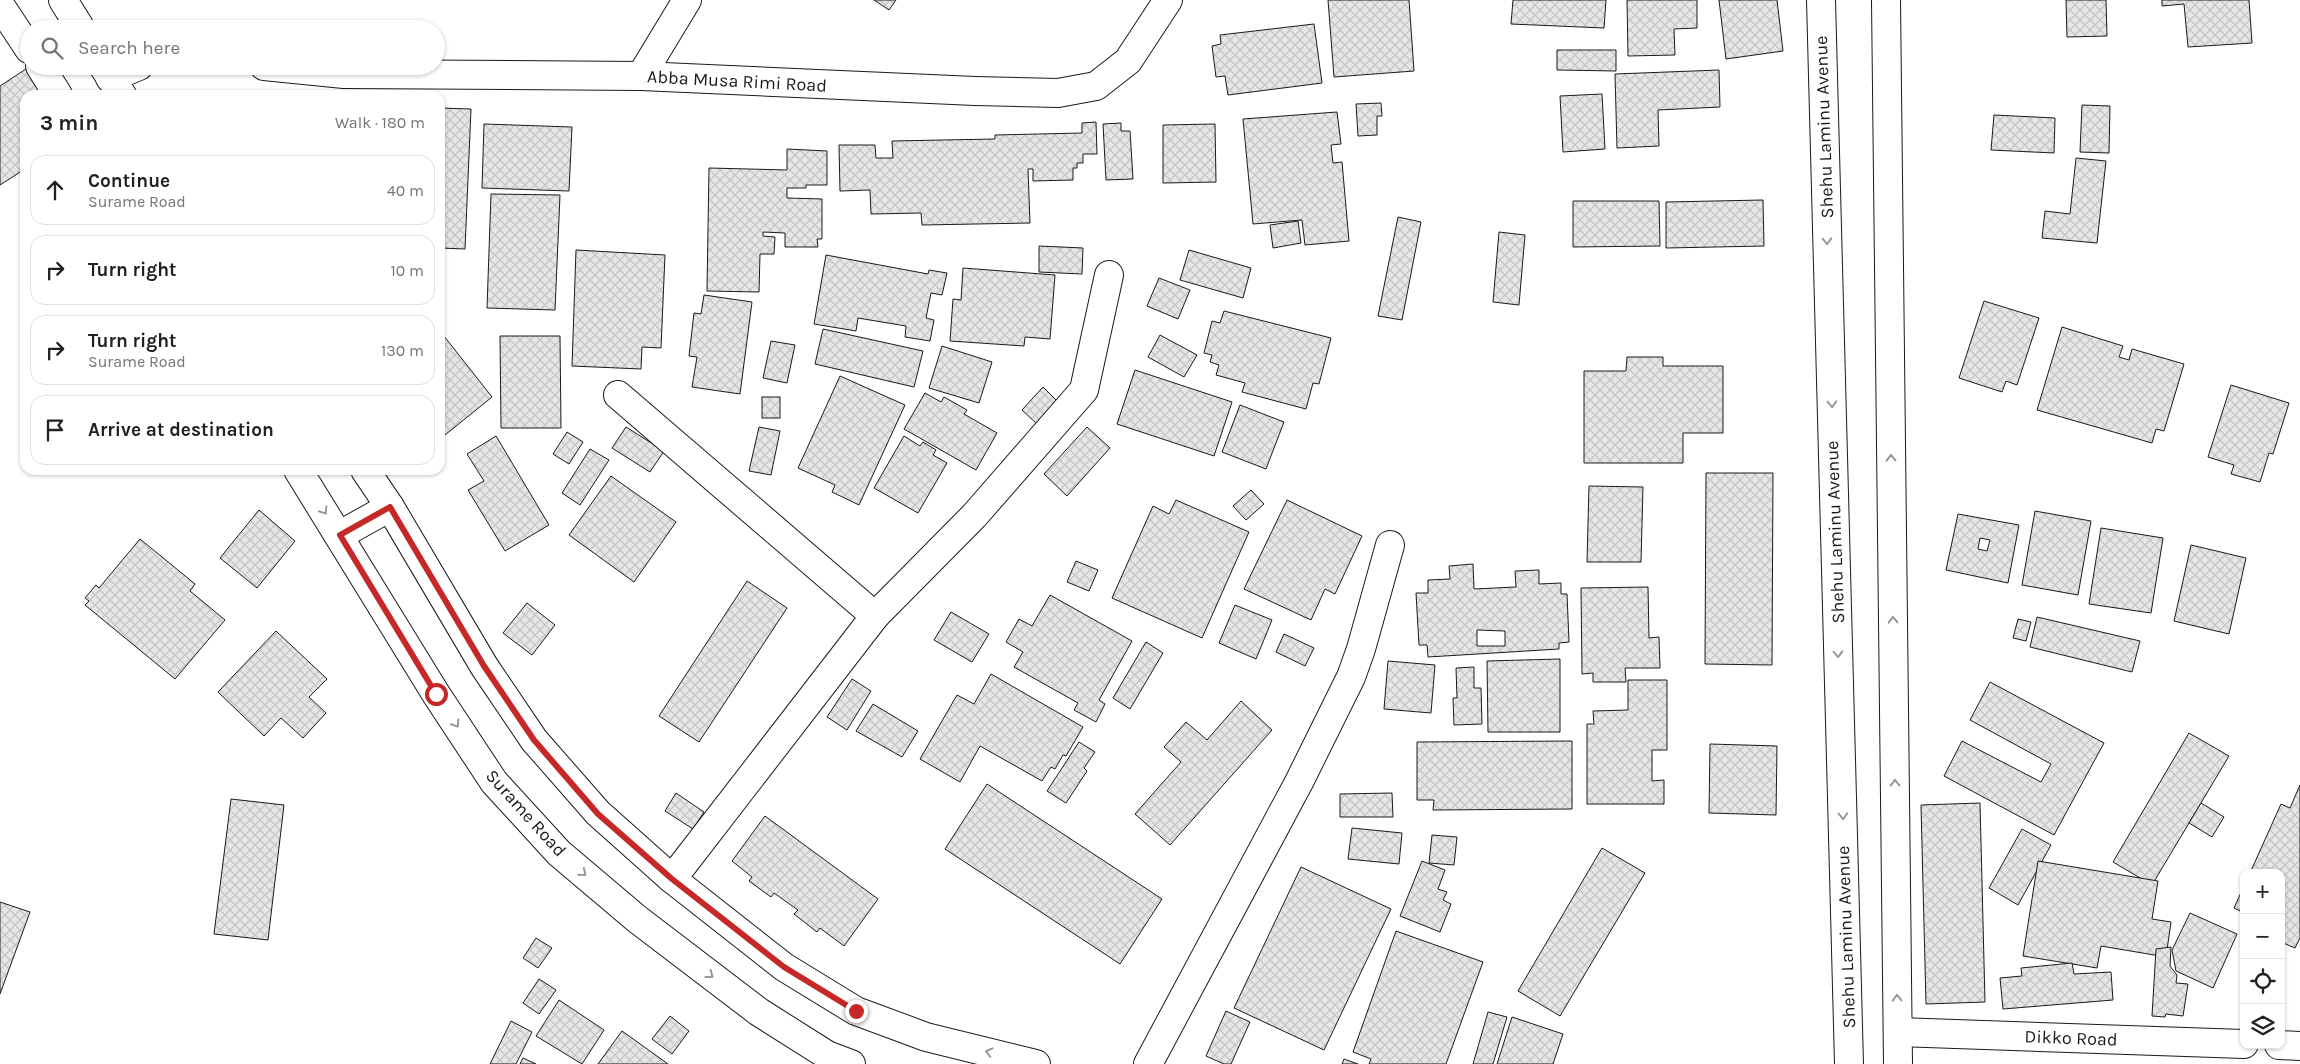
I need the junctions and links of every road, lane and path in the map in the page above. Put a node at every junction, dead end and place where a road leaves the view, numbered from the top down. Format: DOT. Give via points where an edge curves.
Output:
graph roads {
  1 [pos="63,0"];
  2 [pos="687,0"];
  3 [pos="1168,0"];
  4 [pos="1821,0"];
  5 [pos="1886,0"];
  6 [pos="0,4"];
  7 [pos="75,20"];
  8 [pos="20,35"];
  9 [pos="46,75"];
  10 [pos="445,75"];
  11 [pos="641,76"];
  12 [pos="55,90"];
  13 [pos="1109,276"];
  14 [pos="618,394"];
  15 [pos="301,475"];
  16 [pos="368,475"];
  17 [pos="390,507"];
  18 [pos="340,535"];
  19 [pos="1390,544"];
  20 [pos="876,616"];
  21 [pos="672,879"];
  22 [pos="1898,1032"];
  23 [pos="2240,1044"];
  24 [pos="2285,1045"];
  25 [pos="2300,1046"];
  26 [pos="851,1064"];
  27 [pos="1036,1064"];
  28 [pos="1148,1064"];
  29 [pos="1849,1064"];
  30 [pos="1898,1064"];
  1 -- 7 [label="street"];
  2 -- 11 [label="street"];
  3 -- 11 [label="street, Abba Musa Rimi Road" via="1128,61 1096,86 1058,93"];
  4 -- 29 [label="street, Shehu Laminu Avenue, one-way"];
  22 -- 5 [label="street, one-way"];
  6 -- 8 [label="street"];
  9 -- 12 [label="street"];
  10 -- 11 [label="street, Abba Musa Rimi Road"];
  13 -- 20 [label="street" via="1084,390 974,516"];
  14 -- 20 [label="street"];
  15 -- 18 [label="street, Surame Road, one-way"];
  16 -- 17 [label="street"];
  17 -- 18 [label="street"];
  17 -- 21 [label="street" via="484,666 534,740 598,814"];
  18 -- 26 [label="street, Surame Road, one-way" via="436,694 494,782 560,853 637,919 759,1012 827,1055"];
  19 -- 28 [label="street" via="1351,677 1299,782"];
  20 -- 21 [label="street"];
  27 -- 21 [label="street, one-way" via="926,1037 856,1011 784,967"];
  22 -- 23 [label="street, Dikko Road"];
  22 -- 30 [label="street"];
  24 -- 25 [label="street"];
}
